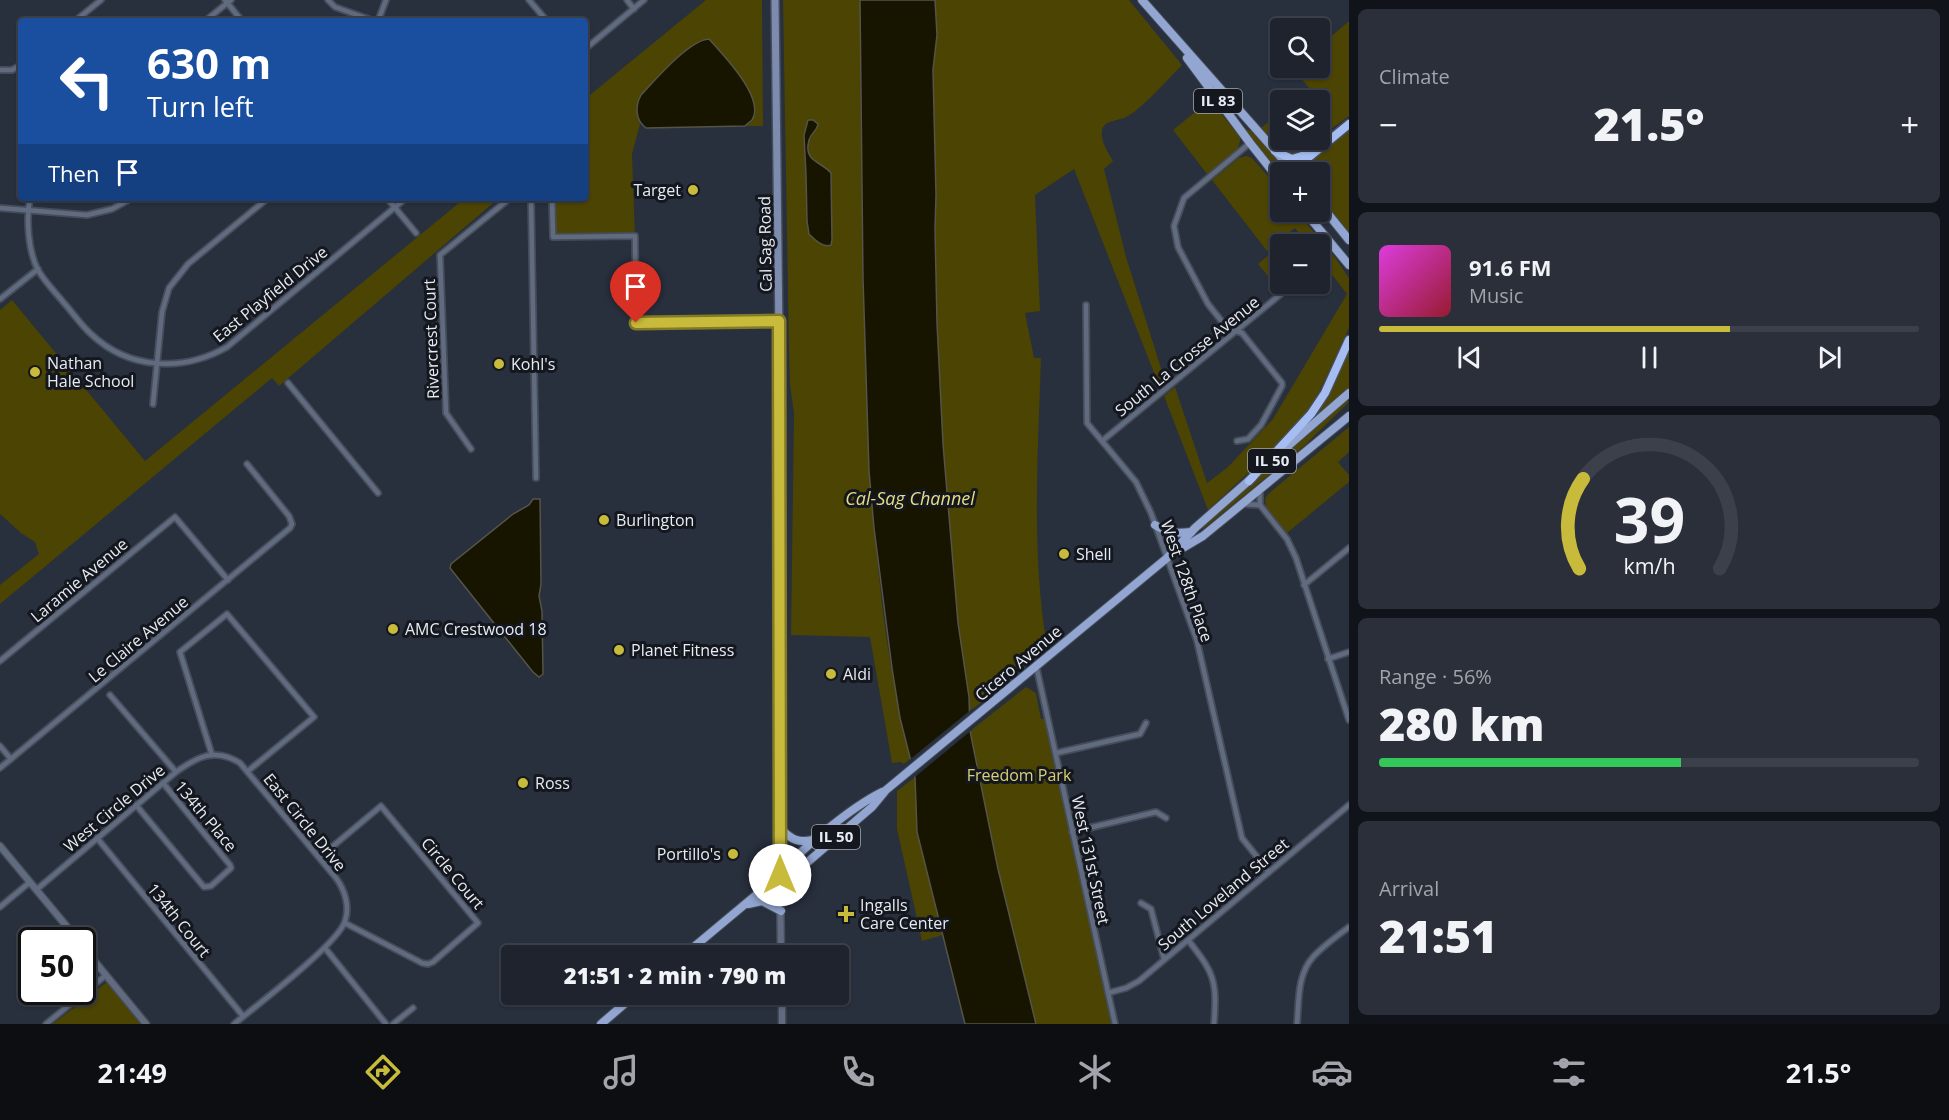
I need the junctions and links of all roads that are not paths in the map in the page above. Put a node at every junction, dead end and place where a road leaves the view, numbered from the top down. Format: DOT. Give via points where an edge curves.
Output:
graph roads {
  1 [pos="101,0"];
  2 [pos="328,0"];
  3 [pos="386,0"];
  4 [pos="529,0"];
  5 [pos="627,0"];
  6 [pos="645,0"];
  7 [pos="775,0"];
  8 [pos="1142,0"];
  9 [pos="228,1"];
  10 [pos="634,9"];
  11 [pos="79,18"];
  12 [pos="208,18"];
  13 [pos="240,18"];
  14 [pos="367,18"];
  15 [pos="377,18"];
  16 [pos="544,18"];
  17 [pos="1157,18"];
  18 [pos="588,47"];
  19 [pos="18,67"];
  20 [pos="0,70"];
  21 [pos="1349,124"];
  22 [pos="1330,140"];
  23 [pos="1250,143"];
  24 [pos="1317,150"];
  25 [pos="1318,150"];
  26 [pos="1275,151"];
  27 [pos="1284,162"];
  28 [pos="1304,162"];
  29 [pos="1270,168"];
  30 [pos="30,201"];
  31 [pos="127,201"];
  32 [pos="264,201"];
  33 [pos="389,201"];
  34 [pos="403,201"];
  35 [pos="506,201"];
  36 [pos="531,201"];
  37 [pos="552,201"];
  38 [pos="0,208"];
  39 [pos="395,208"];
  40 [pos="28,210"];
  41 [pos="1330,216"];
  42 [pos="1313,222"];
  43 [pos="416,233"];
  44 [pos="1349,240"];
  45 [pos="1349,265"];
  46 [pos="38,269"];
  47 [pos="1281,294"];
  48 [pos="0,299"];
  49 [pos="1086,305"];
  50 [pos="779,321"];
  51 [pos="1234,331"];
  52 [pos="1349,340"];
  53 [pos="157,364"];
  54 [pos="288,383"];
  55 [pos="1349,393"];
  56 [pos="153,404"];
  57 [pos="1349,416"];
  58 [pos="1102,441"];
  59 [pos="1237,441"];
  60 [pos="471,449"];
  61 [pos="247,464"];
  62 [pos="536,478"];
  63 [pos="1249,481"];
  64 [pos="1260,490"];
  65 [pos="378,493"];
  66 [pos="1242,504"];
  67 [pos="1260,505"];
  68 [pos="1155,525"];
  69 [pos="1191,532"];
  70 [pos="1349,548"];
  71 [pos="1167,558"];
  72 [pos="228,580"];
  73 [pos="1304,585"];
  74 [pos="1349,652"];
  75 [pos="1328,659"];
  76 [pos="0,661"];
  77 [pos="1036,665"];
  78 [pos="110,695"];
  79 [pos="1349,720"];
  80 [pos="1146,723"];
  81 [pos="0,746"];
  82 [pos="1056,753"];
  83 [pos="212,755"];
  84 [pos="11,759"];
  85 [pos="0,768"];
  86 [pos="248,771"];
  87 [pos="176,772"];
  88 [pos="163,783"];
  89 [pos="886,790"];
  90 [pos="136,805"];
  91 [pos="1349,805"];
  92 [pos="1166,818"];
  93 [pos="780,828"];
  94 [pos="827,832"];
  95 [pos="1072,832"];
  96 [pos="97,838"];
  97 [pos="0,846"];
  98 [pos="320,857"];
  99 [pos="1269,872"];
  100 [pos="780,875"];
  101 [pos="30,882"];
  102 [pos="36,890"];
  103 [pos="1142,903"];
  104 [pos="744,906"];
  105 [pos="0,907"];
  106 [pos="781,910"];
  107 [pos="345,923"];
  108 [pos="67,927"];
  109 [pos="1349,927"];
  110 [pos="1188,940"];
  111 [pos="696,945"];
  112 [pos="782,945"];
  113 [pos="325,948"];
  114 [pos="1164,959"];
  115 [pos="96,963"];
  116 [pos="106,975"];
  117 [pos="1108,993"];
  118 [pos="623,1005"];
  119 [pos="782,1005"];
  120 [pos="413,1008"];
  121 [pos="243,1016"];
  122 [pos="46,1024"];
  123 [pos="146,1024"];
  124 [pos="234,1024"];
  125 [pos="386,1024"];
  126 [pos="393,1024"];
  127 [pos="601,1024"];
  128 [pos="783,1024"];
  129 [pos="1115,1024"];
  130 [pos="1214,1024"];
  131 [pos="1297,1024"];
  1 -- 11 [label="street"];
  2 -- 14 [label="street" via="335,7"];
  3 -- 15 [label="street"];
  4 -- 16 [label="street"];
  5 -- 10 [label="street"];
  6 -- 10 [label="street"];
  7 -- 50 [label="main road, Cal Sag Road"];
  8 -- 17 [label="main road, IL 83"];
  9 -- 12 [label="street"];
  9 -- 13 [label="street"];
  10 -- 18 [label="street"];
  17 -- 23 [label="main road, IL 83"];
  17 -- 26 [label="main road, IL 83"];
  19 -- 20 [label="street"];
  21 -- 22 [label="highway"];
  23 -- 29 [label="main road, IL 83"];
  23 -- 51 [label="street" via="1184,198 1174,226 1178,247 1202,296 1227,328"];
  24 -- 26 [label="highway" via="1292,159"];
  25 -- 28 [label="highway"];
  26 -- 27 [label="main road, IL 83"];
  30 -- 40 [label="street"];
  31 -- 40 [label="street" via="93,214"];
  32 -- 53 [label="street" via="174,279 162,312"];
  33 -- 39 [label="street"];
  34 -- 39 [label="street, East Playfield Drive"];
  35 -- 60 [label="street, Rivercrest Court" via="440,255 446,413"];
  36 -- 62 [label="street"];
  37 -- 50 [label="street" via="553,237 635,236 636,323"];
  38 -- 40 [label="street"];
  39 -- 43 [label="street"];
  39 -- 53 [label="street, East Playfield Drive" via="227,347 194,361"];
  40 -- 46 [label="street" via="32,252"];
  41 -- 44 [label="main road"];
  42 -- 45 [label="main road"];
  46 -- 48 [label="street"];
  46 -- 53 [label="street, East Playfield Drive" via="91,334 113,351"];
  47 -- 51 [label="street, South La Crosse Avenue"];
  49 -- 58 [label="street, West 128th Place" via="1087,423"];
  50 -- 93 [label="main road, Cal Sag Road"];
  51 -- 58 [label="street, South La Crosse Avenue"];
  51 -- 59 [label="street" via="1242,333 1282,386 1261,425 1248,439"];
  52 -- 63 [label="highway" via="1311,414"];
  53 -- 56 [label="street"];
  54 -- 65 [label="street"];
  55 -- 63 [label="main road, Cicero Avenue / IL 50"];
  57 -- 64 [label="main road, Cicero Avenue / IL 50"];
  58 -- 68 [label="street, West 128th Place" via="1136,482"];
  61 -- 72 [label="street, Le Claire Avenue" via="292,524"];
  63 -- 69 [label="main road, Cicero Avenue / IL 50"];
  64 -- 66 [label="main road, Cicero Avenue / IL 50"];
  64 -- 67 [label="street"];
  66 -- 67 [label="street"];
  66 -- 71 [label="main road, Cicero Avenue / IL 50" via="1203,536"];
  67 -- 73 [label="street" via="1287,539"];
  68 -- 69 [label="main road" via="1177,534"];
  68 -- 71 [label="street, West 128th Place"];
  69 -- 71 [label="main road, Cicero Avenue / IL 50"];
  70 -- 73 [label="street"];
  71 -- 77 [label="main road, Cicero Avenue / IL 50"];
  71 -- 99 [label="street, West 128th Place" via="1197,641 1242,838"];
  72 -- 76 [label="street, Laramie Avenue" via="174,517"];
  72 -- 84 [label="street, Le Claire Avenue"];
  73 -- 75 [label="street"];
  74 -- 75 [label="street"];
  75 -- 79 [label="street"];
  77 -- 82 [label="street, West 131st Street"];
  77 -- 89 [label="main road, Cicero Avenue / IL 50"];
  78 -- 87 [label="street"];
  80 -- 82 [label="street" via="1140,734"];
  81 -- 84 [label="street"];
  82 -- 95 [label="street, West 131st Street"];
  83 -- 86 [label="street, East Circle Drive" via="230,757"];
  83 -- 86 [label="street" via="180,652 227,614 314,717"];
  83 -- 87 [label="street, West Circle Drive" via="192,760"];
  84 -- 85 [label="street, Le Claire Avenue"];
  86 -- 98 [label="street, East Circle Drive"];
  87 -- 88 [label="street, West Circle Drive"];
  88 -- 90 [label="street, West Circle Drive"];
  88 -- 90 [label="street, 134th Place" via="230,865 211,886 204,887"];
  89 -- 94 [label="main road, Cicero Avenue / IL 50" via="865,801"];
  89 -- 100 [label="main road, Cicero Avenue / IL 50" via="872,807 796,872"];
  90 -- 96 [label="street, West Circle Drive"];
  91 -- 99 [label="street, South Loveland Street"];
  92 -- 95 [label="street" via="1156,812"];
  93 -- 94 [label="main road" via="802,842"];
  93 -- 100 [label="main road, Cal Sag Road"];
  94 -- 100 [label="main road, Cicero Avenue / IL 50"];
  95 -- 117 [label="street, West 131st Street"];
  96 -- 102 [label="street, West Circle Drive"];
  96 -- 121 [label="street, 134th Court"];
  97 -- 101 [label="street"];
  98 -- 107 [label="street, East Circle Drive" via="343,890"];
  98 -- 107 [label="street, Circle Court" via="381,806 478,923 428,964"];
  99 -- 110 [label="street, South Loveland Street"];
  100 -- 104 [label="main road, Cicero Avenue / IL 50"];
  100 -- 106 [label="street, Cal Sag Road"];
  101 -- 102 [label="street"];
  101 -- 105 [label="street"];
  102 -- 108 [label="street"];
  103 -- 114 [label="street" via="1151,909"];
  104 -- 106 [label="main road" via="762,901"];
  104 -- 111 [label="main road, Cicero Avenue / IL 50"];
  106 -- 112 [label="street, Cal Sag Road"];
  107 -- 113 [label="street"];
  109 -- 131 [label="street" via="1313,957 1304,972"];
  110 -- 114 [label="street, South Loveland Street"];
  110 -- 130 [label="street" via="1206,962 1214,980"];
  113 -- 121 [label="street"];
  113 -- 125 [label="street"];
  114 -- 117 [label="street, South Loveland Street" via="1139,981"];
  115 -- 116 [label="street"];
  116 -- 122 [label="street"];
  116 -- 123 [label="street"];
  117 -- 129 [label="street, West 131st Street"];
  118 -- 127 [label="main road"];
  119 -- 128 [label="street"];
  120 -- 126 [label="street"];
  121 -- 124 [label="street"];
}
